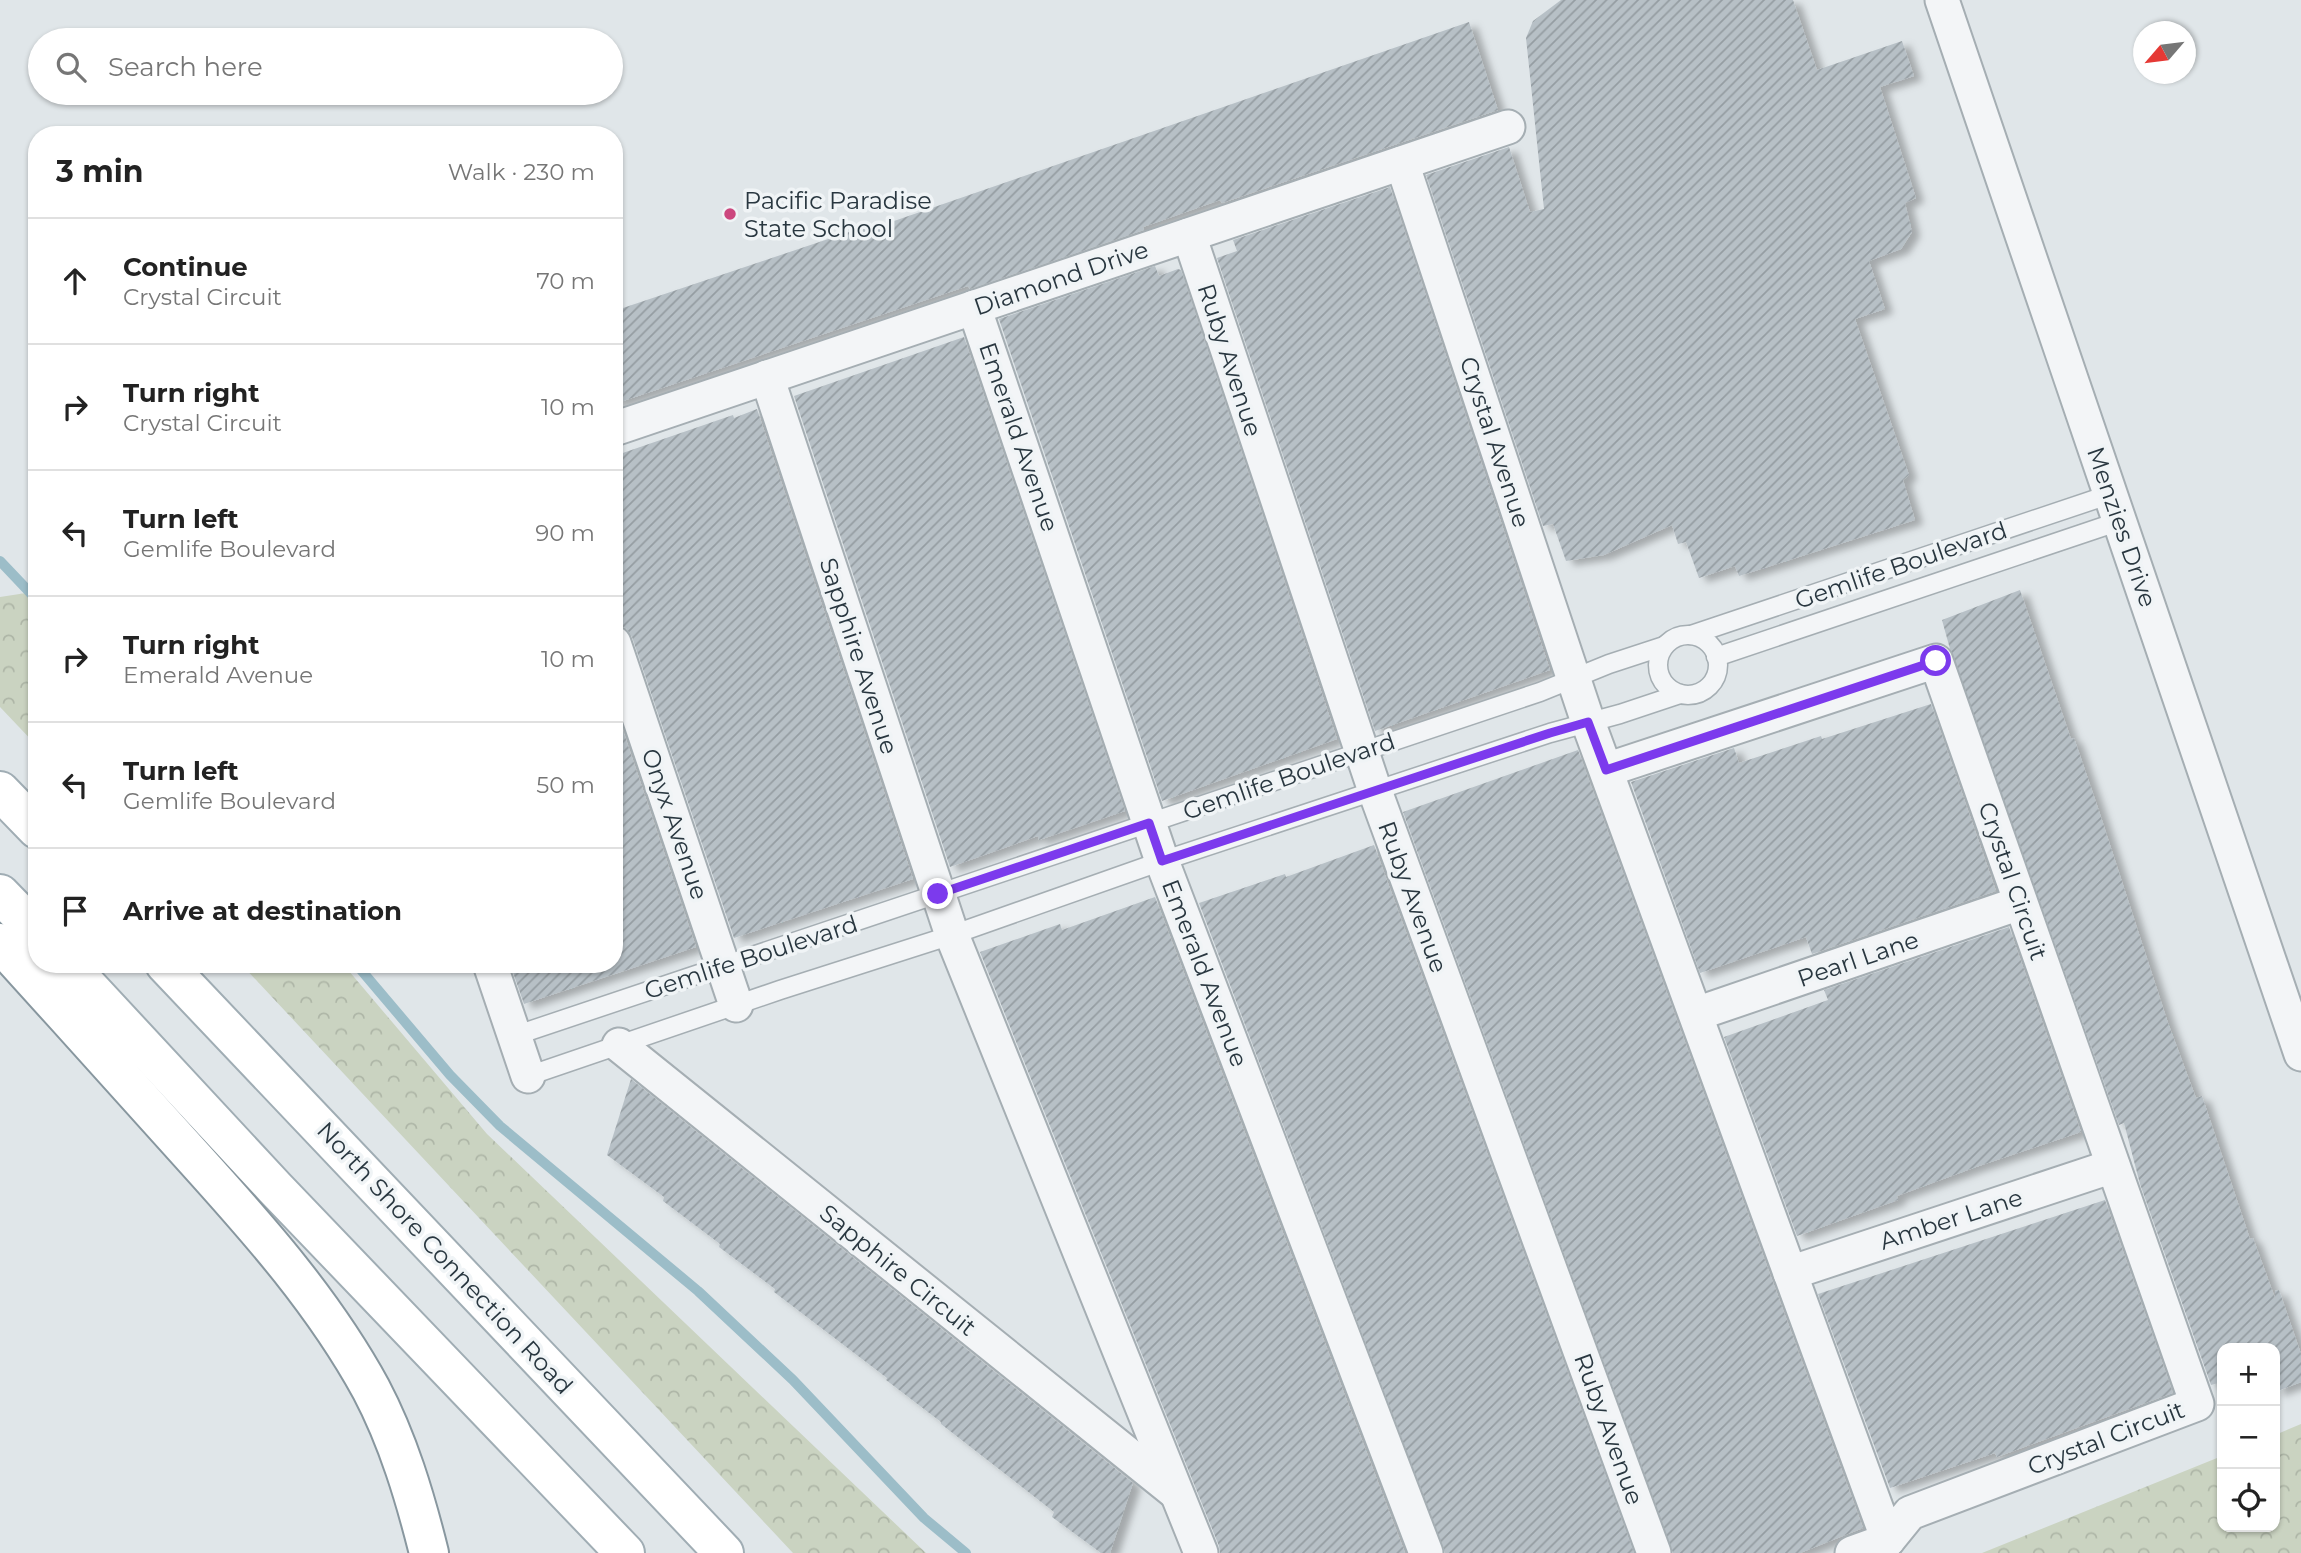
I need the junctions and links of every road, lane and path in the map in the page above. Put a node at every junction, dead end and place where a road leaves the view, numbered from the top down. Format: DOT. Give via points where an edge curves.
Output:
graph roads {
  1 [pos="1942,0"];
  2 [pos="1508,127"];
  3 [pos="1402,163"];
  4 [pos="1189,235"];
  5 [pos="974,307"];
  6 [pos="767,377"];
  7 [pos="623,426"];
  8 [pos="2115,508"];
  9 [pos="1691,635"];
  10 [pos="1664,646"];
  11 [pos="1716,657"];
  12 [pos="623,670"];
  13 [pos="1574,679"];
  14 [pos="1680,694"];
  15 [pos="1588,722"];
  16 [pos="1362,752"];
  17 [pos="1606,770"];
  18 [pos="0,791"];
  19 [pos="1374,791"];
  20 [pos="28,820"];
  21 [pos="1149,823"];
  22 [pos="1162,861"];
  23 [pos="0,894"];
  24 [pos="938,894"];
  25 [pos="2020,903"];
  26 [pos="28,923"];
  27 [pos="952,935"];
  28 [pos="0,943"];
  29 [pos="723,966"];
  30 [pos="74,973"];
  31 [pos="174,973"];
  32 [pos="492,973"];
  33 [pos="736,1005"];
  34 [pos="1696,1014"];
  35 [pos="514,1036"];
  36 [pos="619,1045"];
  37 [pos="2301,1054"];
  38 [pos="528,1076"];
  39 [pos="2113,1166"];
  40 [pos="1790,1273"];
  41 [pos="1177,1494"];
  42 [pos="1888,1540"];
  43 [pos="429,1553"];
  44 [pos="625,1553"];
  45 [pos="724,1553"];
  46 [pos="1200,1553"];
  47 [pos="1426,1553"];
  48 [pos="1654,1553"];
  49 [pos="1852,1553"];
  1 -- 8 [label="street, Menzies Drive"];
  2 -- 3 [label="street, Diamond Drive"];
  3 -- 4 [label="street, Diamond Drive"];
  3 -- 13 [label="street, Crystal Avenue"];
  4 -- 5 [label="street, Diamond Drive"];
  4 -- 16 [label="street, Ruby Avenue"];
  5 -- 6 [label="street, Diamond Drive"];
  5 -- 21 [label="street, Emerald Avenue"];
  6 -- 7 [label="street, Diamond Drive"];
  6 -- 24 [label="street, Sapphire Avenue"];
  8 -- 9 [label="lane, Gemlife Boulevard"];
  8 -- 11 [label="lane, Gemlife Boulevard"];
  8 -- 37 [label="street, Menzies Drive"];
  9 -- 10 [label="lane"];
  9 -- 11 [label="lane" via="1709,644"];
  10 -- 13 [label="lane, Gemlife Boulevard"];
  10 -- 14 [label="lane" via="1659,655 1660,675"];
  11 -- 14 [label="lane" via="1717,671 1707,687 1699,693"];
  12 -- 29 [label="street, Onyx Avenue"];
  13 -- 15 [label="street, Crystal Avenue"];
  13 -- 16 [label="lane, Gemlife Boulevard"];
  14 -- 15 [label="lane, Gemlife Boulevard"];
  15 -- 17 [label="street"];
  15 -- 19 [label="lane, Gemlife Boulevard"];
  16 -- 19 [label="street, Ruby Avenue"];
  16 -- 21 [label="lane, Gemlife Boulevard"];
  17 -- 25 [label="street, Crystal Circuit" via="1936,661"];
  17 -- 34 [label="street"];
  18 -- 20 [label="main road"];
  19 -- 22 [label="lane, Gemlife Boulevard"];
  19 -- 48 [label="street, Ruby Avenue"];
  21 -- 22 [label="street, Emerald Avenue"];
  21 -- 24 [label="lane, Gemlife Boulevard"];
  22 -- 27 [label="lane, Gemlife Boulevard"];
  22 -- 47 [label="street, Emerald Avenue"];
  23 -- 26 [label="main road"];
  24 -- 27 [label="street, Sapphire Avenue"];
  24 -- 29 [label="lane, Gemlife Boulevard"];
  25 -- 34 [label="street, Pearl Lane"];
  25 -- 39 [label="street, Crystal Circuit"];
  27 -- 33 [label="lane, Gemlife Boulevard"];
  27 -- 41 [label="street, Sapphire Circuit"];
  28 -- 43 [label="main road" via="310,1293 372,1392 416,1498"];
  29 -- 33 [label="street, Onyx Avenue"];
  29 -- 35 [label="lane, Gemlife Boulevard"];
  30 -- 44 [label="main road"];
  31 -- 45 [label="main road, North Shore Connection Road"];
  32 -- 35 [label="street"];
  33 -- 36 [label="lane, Gemlife Boulevard"];
  34 -- 40 [label="street"];
  35 -- 38 [label="street"];
  36 -- 38 [label="lane, Gemlife Boulevard"];
  36 -- 41 [label="street, Sapphire Circuit"];
  39 -- 40 [label="street, Amber Lane"];
  39 -- 42 [label="street, Crystal Circuit" via="2196,1404 1910,1513"];
  40 -- 42 [label="street"];
  41 -- 46 [label="street, Sapphire Circuit"];
  42 -- 49 [label="street"];
}
